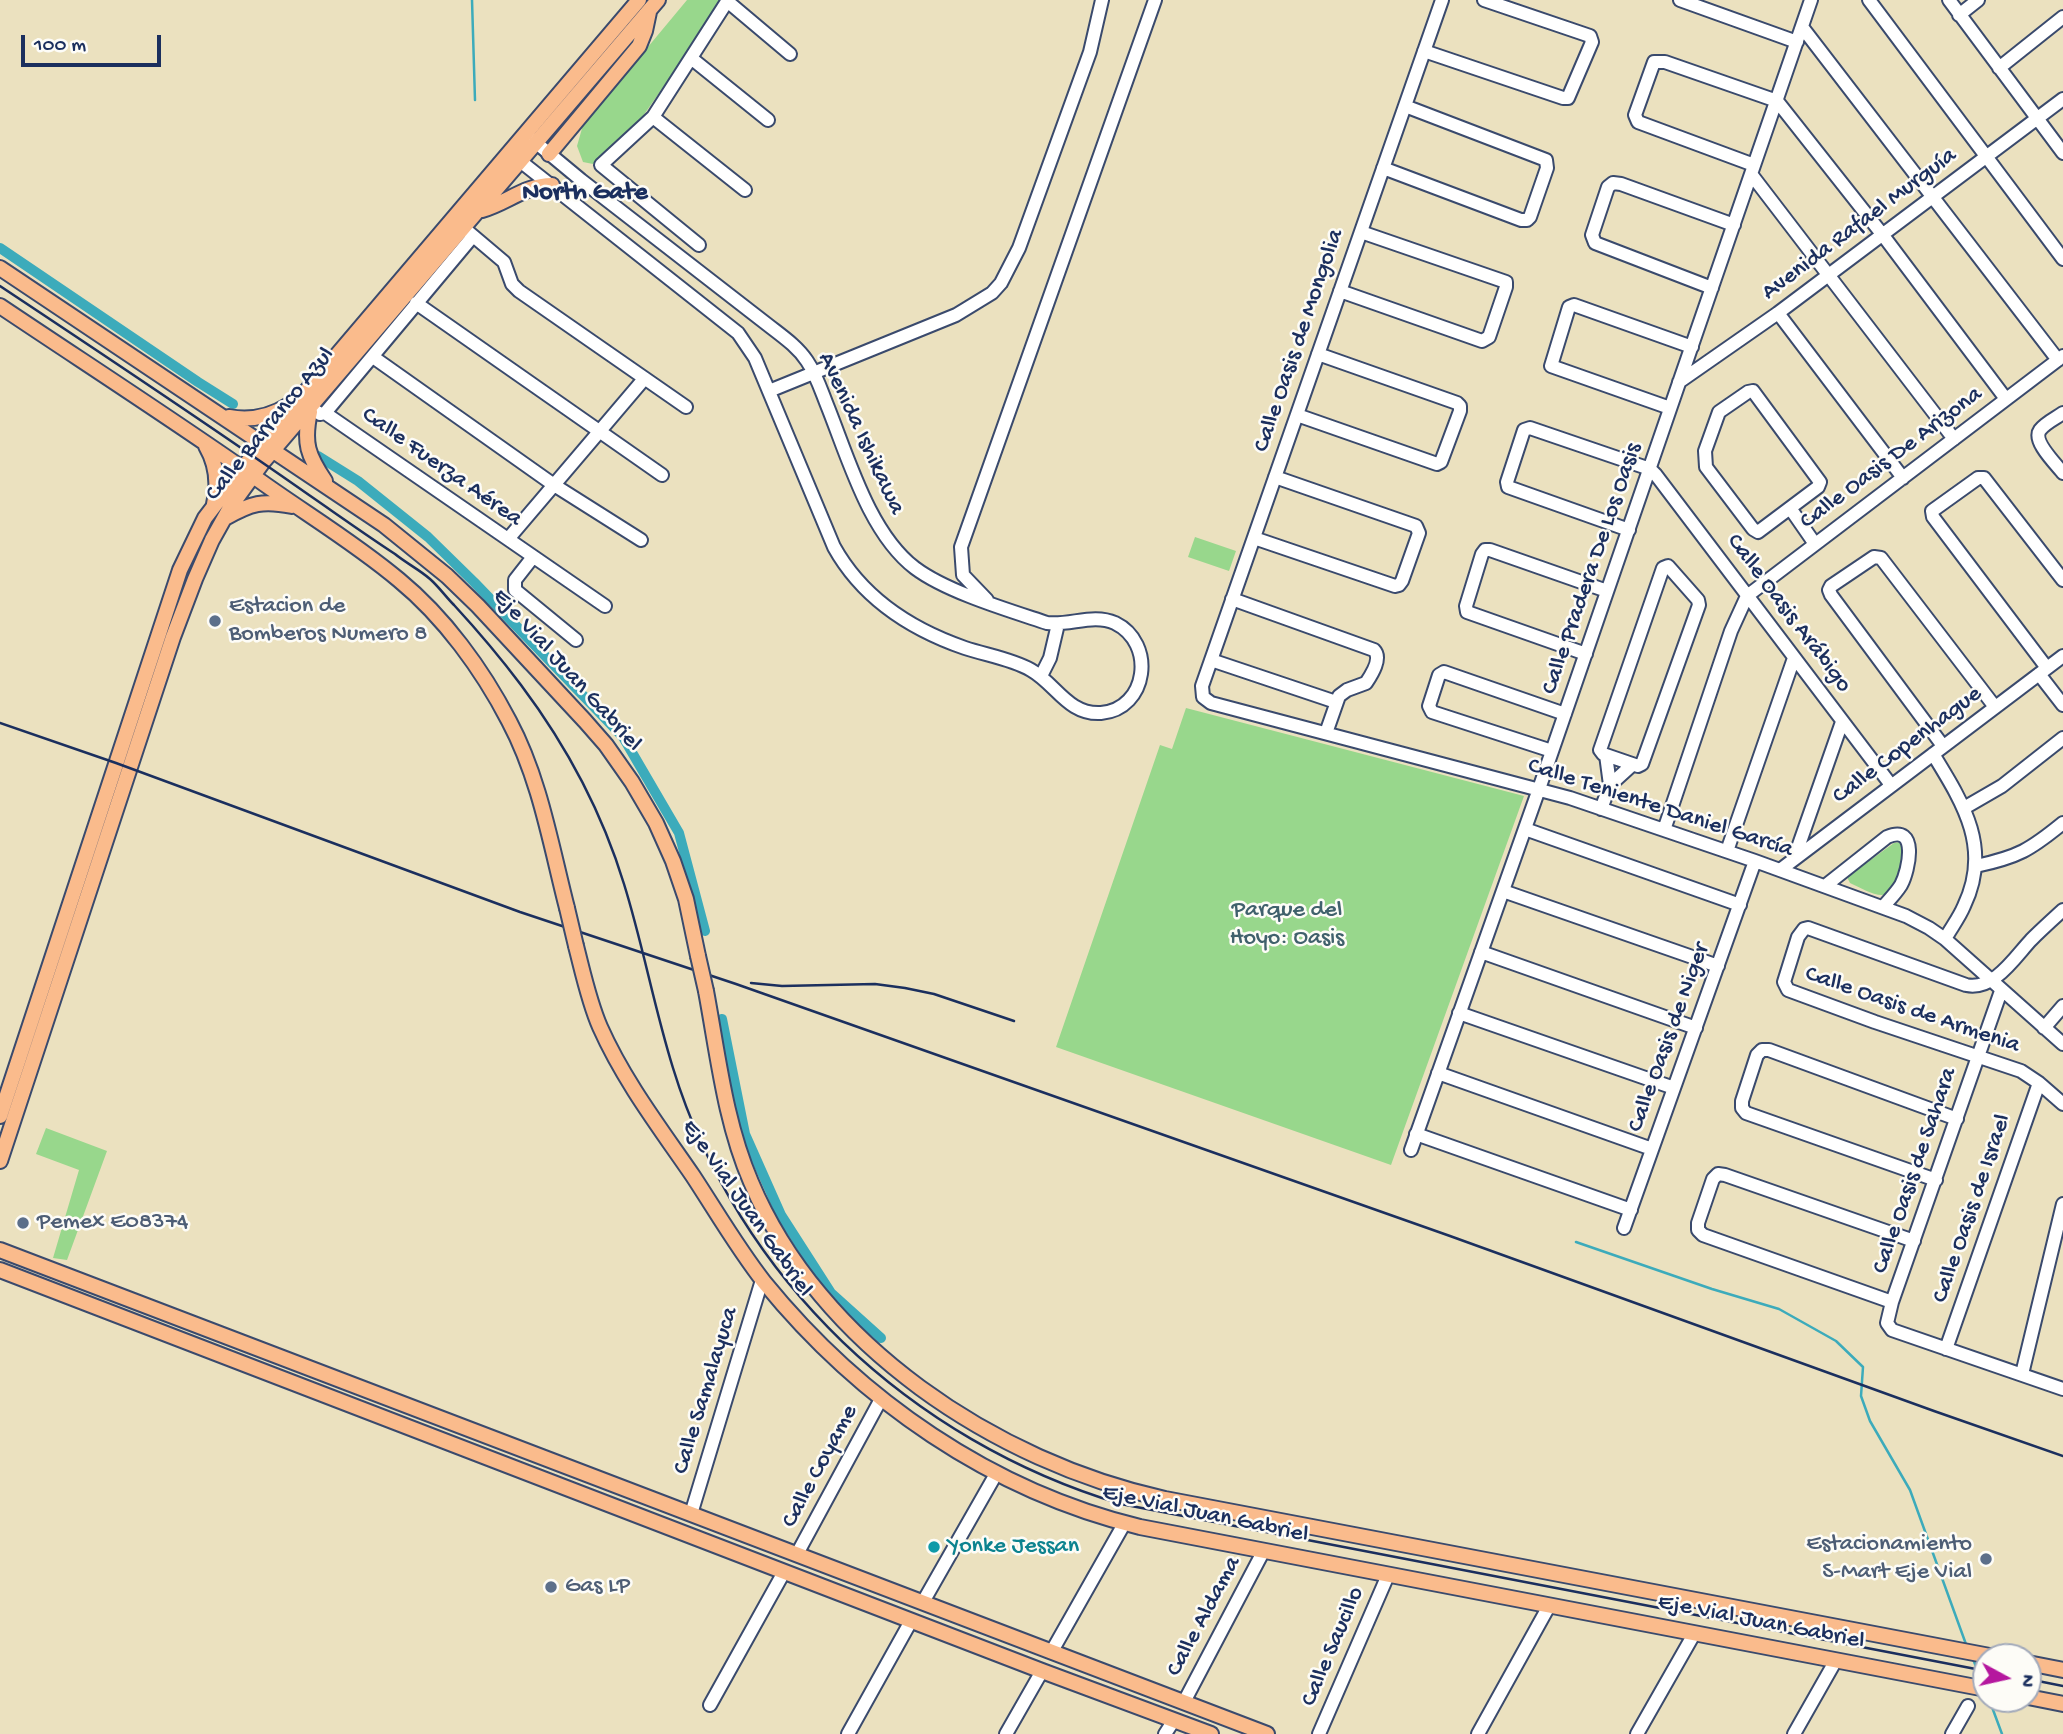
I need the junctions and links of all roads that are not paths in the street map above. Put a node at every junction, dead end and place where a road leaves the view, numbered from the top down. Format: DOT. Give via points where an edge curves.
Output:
graph roads {
  1 [pos="1102,0"];
  2 [pos="1155,0"];
  3 [pos="1442,0"];
  4 [pos="1484,0"];
  5 [pos="1680,0"];
  6 [pos="1811,0"];
  7 [pos="1869,0"];
  8 [pos="1949,0"];
  9 [pos="1979,0"];
  10 [pos="727,1"];
  11 [pos="649,4"];
  12 [pos="1959,15"];
  13 [pos="2063,17"];
  14 [pos="1802,27"];
  15 [pos="1797,42"];
  16 [pos="1424,51"];
  17 [pos="790,54"];
  18 [pos="691,58"];
  19 [pos="1999,68"];
  20 [pos="2063,99"];
  21 [pos="1777,101"];
  22 [pos="1405,106"];
  23 [pos="653,117"];
  24 [pos="2036,118"];
  25 [pos="768,120"];
  26 [pos="525,134"];
  27 [pos="537,144"];
  28 [pos="2063,153"];
  29 [pos="549,155"];
  30 [pos="1987,156"];
  31 [pos="516,157"];
  32 [pos="1383,169"];
  33 [pos="1753,170"];
  34 [pos="552,185"];
  35 [pos="745,190"];
  36 [pos="1934,196"];
  37 [pos="481,210"];
  38 [pos="1734,225"];
  39 [pos="469,232"];
  40 [pos="1361,232"];
  41 [pos="1882,234"];
  42 [pos="699,245"];
  43 [pos="2063,259"];
  44 [pos="0,268"];
  45 [pos="1829,275"];
  46 [pos="1712,288"];
  47 [pos="1340,291"];
  48 [pos="416,303"];
  49 [pos="0,306"];
  50 [pos="1778,313"];
  51 [pos="1692,347"];
  52 [pos="1318,354"];
  53 [pos="373,357"];
  54 [pos="2061,358"];
  55 [pos="813,373"];
  56 [pos="644,379"];
  57 [pos="1679,382"];
  58 [pos="769,391"];
  59 [pos="299,398"];
  60 [pos="2006,399"];
  61 [pos="686,407"];
  62 [pos="1670,408"];
  63 [pos="318,410"];
  64 [pos="216,412"];
  65 [pos="2063,413"];
  66 [pos="1297,415"];
  67 [pos="599,431"];
  68 [pos="1954,439"];
  69 [pos="204,442"];
  70 [pos="268,446"];
  71 [pos="1650,469"];
  72 [pos="248,472"];
  73 [pos="2063,473"];
  74 [pos="662,475"];
  75 [pos="1275,477"];
  76 [pos="1903,478"];
  77 [pos="554,485"];
  78 [pos="330,488"];
  79 [pos="213,507"];
  80 [pos="297,507"];
  81 [pos="1790,508"];
  82 [pos="224,518"];
  83 [pos="1629,530"];
  84 [pos="1254,538"];
  85 [pos="508,539"];
  86 [pos="641,541"];
  87 [pos="1815,544"];
  88 [pos="533,557"];
  89 [pos="2063,580"];
  90 [pos="1607,592"];
  91 [pos="1747,596"];
  92 [pos="1232,599"];
  93 [pos="990,603"];
  94 [pos="605,606"];
  95 [pos="1058,624"];
  96 [pos="576,640"];
  97 [pos="1586,654"];
  98 [pos="2063,656"];
  99 [pos="1794,658"];
  100 [pos="1211,660"];
  101 [pos="2043,671"];
  102 [pos="1041,676"];
  103 [pos="1203,697"];
  104 [pos="1336,702"];
  105 [pos="2063,705"];
  106 [pos="1994,707"];
  107 [pos="1565,714"];
  108 [pos="1842,722"];
  109 [pos="1326,733"];
  110 [pos="2063,738"];
  111 [pos="1938,750"];
  112 [pos="1552,751"];
  113 [pos="1606,755"];
  114 [pos="1632,765"];
  115 [pos="1610,785"];
  116 [pos="1891,785"];
  117 [pos="1539,789"];
  118 [pos="1601,808"];
  119 [pos="1964,808"];
  120 [pos="2063,823"];
  121 [pos="1525,829"];
  122 [pos="1664,830"];
  123 [pos="1727,851"];
  124 [pos="1794,859"];
  125 [pos="1755,861"];
  126 [pos="1976,866"];
  127 [pos="1780,870"];
  128 [pos="1825,886"];
  129 [pos="1503,891"];
  130 [pos="1740,905"];
  131 [pos="1883,907"];
  132 [pos="2063,910"];
  133 [pos="1945,939"];
  134 [pos="1481,953"];
  135 [pos="1718,966"];
  136 [pos="1989,980"];
  137 [pos="2001,991"];
  138 [pos="2063,1006"];
  139 [pos="1460,1013"];
  140 [pos="1696,1028"];
  141 [pos="2044,1028"];
  142 [pos="2063,1044"];
  143 [pos="1978,1056"];
  144 [pos="1438,1073"];
  145 [pos="2039,1083"];
  146 [pos="1674,1088"];
  147 [pos="2063,1104"];
  148 [pos="0,1116"];
  149 [pos="1957,1119"];
  150 [pos="1416,1134"];
  151 [pos="1652,1149"];
  152 [pos="1411,1150"];
  153 [pos="0,1158"];
  154 [pos="1936,1180"];
  155 [pos="2063,1204"];
  156 [pos="1631,1210"];
  157 [pos="1624,1228"];
  158 [pos="1914,1241"];
  159 [pos="0,1247"];
  160 [pos="0,1270"];
  161 [pos="762,1280"];
  162 [pos="1892,1302"];
  163 [pos="1946,1349"];
  164 [pos="2021,1374"];
  165 [pos="2063,1389"];
  166 [pos="881,1399"];
  167 [pos="996,1474"];
  168 [pos="594,1477"];
  169 [pos="588,1495"];
  170 [pos="691,1514"];
  171 [pos="1124,1524"];
  172 [pos="1263,1552"];
  173 [pos="797,1554"];
  174 [pos="784,1572"];
  175 [pos="1388,1575"];
  176 [pos="923,1602"];
  177 [pos="1549,1606"];
  178 [pos="911,1620"];
  179 [pos="1694,1634"];
  180 [pos="1052,1651"];
  181 [pos="1972,1653"];
  182 [pos="1836,1660"];
  183 [pos="2042,1666"];
  184 [pos="2063,1670"];
  185 [pos="1042,1671"];
  186 [pos="1972,1686"];
  187 [pos="2042,1700"];
  188 [pos="1184,1702"];
  189 [pos="2063,1704"];
  190 [pos="710,1705"];
  191 [pos="1968,1706"];
  192 [pos="1174,1720"];
  193 [pos="848,1734"];
  194 [pos="1006,1734"];
  195 [pos="1166,1734"];
  196 [pos="1211,1734"];
  197 [pos="1267,1734"];
  198 [pos="1319,1734"];
  199 [pos="1478,1734"];
  200 [pos="1637,1734"];
  201 [pos="1794,1734"];
  202 [pos="1952,1734"];
  1 -- 55 [label="street" via="1090,52 1020,248 1001,283 956,315"];
  2 -- 93 [label="street" via="961,547 963,575"];
  3 -- 16 [label="street, Calle Oasis de Mongolia"];
  4 -- 16 [label="street" via="1590,36 1592,42 1568,97"];
  5 -- 15 [label="street"];
  6 -- 14 [label="street, Calle Pradera De Los Oasis"];
  7 -- 30 [label="street"];
  8 -- 12 [label="street"];
  9 -- 12 [label="street"];
  10 -- 17 [label="street"];
  10 -- 18 [label="street"];
  11 -- 26 [label="main road, Calle Barranco Azul"];
  11 -- 27 [label="main road, Calle Barranco Azul"];
  11 -- 29 [label="main road" via="639,46"];
  12 -- 19 [label="street"];
  13 -- 19 [label="street"];
  14 -- 15 [label="street, Calle Pradera De Los Oasis"];
  14 -- 36 [label="street"];
  15 -- 21 [label="street, Calle Pradera De Los Oasis"];
  16 -- 22 [label="street, Calle Oasis de Mongolia"];
  18 -- 23 [label="street"];
  18 -- 25 [label="street"];
  19 -- 24 [label="street"];
  20 -- 24 [label="street, Avenida Rafael Murguía"];
  21 -- 33 [label="street, Calle Pradera De Los Oasis"];
  21 -- 33 [label="street" via="1661,61 1652,65 1635,115 1638,122"];
  21 -- 41 [label="street"];
  22 -- 32 [label="street, Calle Oasis de Mongolia"];
  22 -- 32 [label="street" via="1546,160 1530,217 1521,220"];
  23 -- 35 [label="street"];
  23 -- 42 [label="street" via="602,166"];
  24 -- 28 [label="street"];
  24 -- 30 [label="street, Avenida Rafael Murguía"];
  26 -- 27 [label="street, Avenida Ishikawa"];
  26 -- 31 [label="main road, Calle Barranco Azul"];
  27 -- 29 [label="street, Avenida Ishikawa"];
  27 -- 31 [label="main road, Calle Barranco Azul"];
  29 -- 55 [label="street, Avenida Ishikawa" via="789,341"];
  30 -- 36 [label="street, Avenida Rafael Murguía"];
  30 -- 43 [label="street"];
  31 -- 34 [label="street, Avenida Ishikawa"];
  31 -- 37 [label="main road, Calle Barranco Azul"];
  31 -- 59 [label="main road, Calle Barranco Azul"];
  32 -- 40 [label="street, Calle Oasis de Mongolia"];
  33 -- 38 [label="street, Calle Pradera De Los Oasis"];
  33 -- 45 [label="street"];
  34 -- 37 [label="main road" via="530,188"];
  34 -- 58 [label="street, Avenida Ishikawa" via="738,332"];
  36 -- 41 [label="street, Avenida Rafael Murguía"];
  36 -- 54 [label="street"];
  37 -- 39 [label="main road, Calle Barranco Azul"];
  38 -- 46 [label="street, Calle Pradera De Los Oasis"];
  38 -- 46 [label="street" via="1621,184 1608,187 1592,235 1595,243"];
  39 -- 48 [label="street"];
  39 -- 56 [label="street" via="504,262 519,291"];
  39 -- 63 [label="main road, Calle Barranco Azul"];
  40 -- 47 [label="street, Calle Oasis de Mongolia"];
  40 -- 47 [label="street" via="1506,282 1489,337 1482,341"];
  41 -- 45 [label="street, Avenida Rafael Murguía"];
  41 -- 60 [label="street"];
  44 -- 64 [label="main road, Eje Vial Juan Gabriel"];
  45 -- 50 [label="street, Avenida Rafael Murguía"];
  45 -- 68 [label="street"];
  46 -- 51 [label="street, Calle Pradera De Los Oasis"];
  47 -- 52 [label="street, Calle Oasis de Mongolia"];
  48 -- 53 [label="street"];
  48 -- 67 [label="street"];
  49 -- 69 [label="main road, Eje Vial Juan Gabriel"];
  50 -- 57 [label="street, Avenida Rafael Murguía"];
  50 -- 76 [label="street"];
  51 -- 57 [label="street, Calle Pradera De Los Oasis"];
  51 -- 62 [label="street" via="1569,307 1551,366"];
  52 -- 66 [label="street, Calle Oasis de Mongolia"];
  52 -- 66 [label="street" via="1457,403 1460,411 1437,464"];
  53 -- 63 [label="street"];
  53 -- 77 [label="street"];
  54 -- 60 [label="street, Calle Oasis De Arizona"];
  55 -- 58 [label="street"];
  55 -- 93 [label="street, Avenida Ishikawa" via="885,537 928,577"];
  56 -- 61 [label="street"];
  56 -- 67 [label="street"];
  57 -- 62 [label="street, Calle Pradera De Los Oasis"];
  58 -- 102 [label="street, Avenida Ishikawa" via="834,547 871,596 924,632"];
  59 -- 64 [label="main road" via="260,418"];
  59 -- 70 [label="main road, Calle Barranco Azul"];
  60 -- 68 [label="street, Calle Oasis De Arizona"];
  62 -- 71 [label="street, Calle Pradera De Los Oasis"];
  63 -- 70 [label="main road, Calle Barranco Azul"];
  63 -- 78 [label="main road" via="307,429 308,450"];
  63 -- 85 [label="street, Calle Fuerza Aérea"];
  64 -- 70 [label="main road, Eje Vial Juan Gabriel"];
  65 -- 73 [label="street" via="2038,434"];
  66 -- 75 [label="street, Calle Oasis de Mongolia"];
  67 -- 74 [label="street"];
  67 -- 77 [label="street"];
  68 -- 76 [label="street, Calle Oasis De Arizona"];
  69 -- 72 [label="main road, Eje Vial Juan Gabriel"];
  69 -- 79 [label="main road" via="215,467"];
  70 -- 72 [label="main road, Calle Barranco Azul"];
  70 -- 78 [label="main road, Eje Vial Juan Gabriel"];
  71 -- 83 [label="street, Calle Pradera De Los Oasis"];
  71 -- 83 [label="street" via="1530,428 1523,432 1508,487"];
  71 -- 91 [label="street, Calle Oasis Arábigo"];
  72 -- 79 [label="main road, Calle Barranco Azul"];
  72 -- 80 [label="main road, Eje Vial Juan Gabriel"];
  72 -- 82 [label="main road, Calle Barranco Azul"];
  75 -- 84 [label="street, Calle Oasis de Mongolia"];
  75 -- 84 [label="street" via="1416,526 1419,530 1402,581 1397,586"];
  76 -- 87 [label="street, Calle Oasis De Arizona"];
  77 -- 85 [label="street"];
  77 -- 86 [label="street"];
  78 -- 181 [label="main road, Eje Vial Juan Gabriel, bridge" via="384,524 447,576 606,744 665,842 686,899 736,1141 750,1182 783,1244 835,1313 948,1406 1012,1445 1086,1476 1155,1497"];
  79 -- 148 [label="main road, Calle Barranco Azul" via="180,570"];
  80 -- 82 [label="main road" via="258,503"];
  80 -- 161 [label="main road, Eje Vial Juan Gabriel, bridge" via="405,586 450,633 511,724 543,812 593,1010 613,1054"];
  81 -- 81 [label="street" via="1820,482 1755,392 1748,392 1719,412 1705,452 1706,467 1756,531"];
  81 -- 87 [label="street"];
  82 -- 153 [label="main road, Calle Barranco Azul" via="170,647"];
  83 -- 90 [label="street, Calle Pradera De Los Oasis"];
  84 -- 92 [label="street, Calle Oasis de Mongolia"];
  85 -- 88 [label="street, Calle Fuerza Aérea"];
  87 -- 91 [label="street, Calle Oasis De Arizona"];
  88 -- 94 [label="street, Calle Fuerza Aérea"];
  88 -- 96 [label="street" via="515,580 515,590"];
  89 -- 101 [label="street" via="1984,478 1933,509 1933,517"];
  90 -- 97 [label="street, Calle Pradera De Los Oasis"];
  90 -- 97 [label="street" via="1490,550 1482,554 1467,612"];
  91 -- 99 [label="street, Calle Oasis Arábigo"];
  91 -- 122 [label="street"];
  92 -- 100 [label="street, Calle Oasis de Mongolia"];
  92 -- 104 [label="street" via="1375,651 1378,658 1368,681 1343,693"];
  93 -- 95 [label="street, Avenida Ishikawa"];
  95 -- 102 [label="street"];
  95 -- 102 [label="street, Avenida Ishikawa" via="1098,619 1124,629 1142,661 1138,687 1115,710 1087,712 1069,705"];
  97 -- 107 [label="street, Calle Pradera De Los Oasis"];
  98 -- 101 [label="street, Calle Copenhague"];
  99 -- 108 [label="street, Calle Oasis Arábigo"];
  99 -- 123 [label="street"];
  100 -- 103 [label="street, Calle Oasis de Mongolia" via="1202,685"];
  100 -- 104 [label="street"];
  101 -- 105 [label="street"];
  101 -- 106 [label="street, Calle Copenhague"];
  103 -- 109 [label="street, Calle Teniente Daniel García" via="1211,704"];
  104 -- 109 [label="street"];
  106 -- 111 [label="street, Calle Copenhague"];
  106 -- 111 [label="street" via="1881,558 1831,586 1830,595"];
  107 -- 112 [label="street, Calle Pradera De Los Oasis"];
  107 -- 112 [label="street" via="1440,673 1429,706 1432,712"];
  108 -- 116 [label="street, Calle Oasis Arábigo"];
  108 -- 124 [label="street"];
  109 -- 117 [label="street, Calle Teniente Daniel García"];
  110 -- 119 [label="street" via="2002,786"];
  111 -- 116 [label="street, Calle Copenhague"];
  111 -- 119 [label="street"];
  112 -- 117 [label="street, Calle Pradera De Los Oasis"];
  113 -- 114 [label="street"];
  113 -- 114 [label="street" via="1600,750 1663,568 1668,566 1699,603 1642,764"];
  113 -- 115 [label="street"];
  114 -- 115 [label="street"];
  115 -- 118 [label="street"];
  116 -- 124 [label="street, Calle Copenhague"];
  117 -- 118 [label="street, Calle Teniente Daniel García"];
  117 -- 121 [label="street, Calle Pradera De Los Oasis"];
  118 -- 122 [label="street, Calle Teniente Daniel García"];
  119 -- 126 [label="street" via="1973,833"];
  120 -- 126 [label="street" via="2020,854"];
  121 -- 129 [label="street, Calle Pradera De Los Oasis"];
  121 -- 130 [label="street"];
  122 -- 123 [label="street, Calle Teniente Daniel García"];
  123 -- 125 [label="street, Calle Teniente Daniel García"];
  124 -- 127 [label="street, Calle Copenhague"];
  125 -- 127 [label="street, Calle Teniente Daniel García"];
  125 -- 130 [label="street, Calle Oasis de Niger"];
  126 -- 133 [label="street" via="1968,899"];
  127 -- 128 [label="street, Calle Teniente Daniel García"];
  128 -- 131 [label="street, Calle Teniente Daniel García"];
  128 -- 131 [label="street" via="1887,837 1900,835 1909,849 1909,866"];
  129 -- 134 [label="street, Calle Pradera De Los Oasis"];
  129 -- 135 [label="street"];
  130 -- 135 [label="street, Calle Oasis de Niger"];
  131 -- 133 [label="street, Calle Teniente Daniel García" via="1918,921"];
  132 -- 136 [label="street"];
  133 -- 136 [label="street, Calle Teniente Daniel García"];
  134 -- 139 [label="street, Calle Pradera De Los Oasis"];
  134 -- 140 [label="street"];
  135 -- 140 [label="street, Calle Oasis de Niger"];
  136 -- 137 [label="street, Calle Teniente Daniel García"];
  136 -- 143 [label="street, Calle Oasis de Armenia" via="1966,985 1804,929 1784,982 1788,990"];
  137 -- 141 [label="street, Calle Teniente Daniel García"];
  137 -- 143 [label="street, Calle Oasis de Sahara"];
  138 -- 141 [label="street"];
  139 -- 144 [label="street, Calle Pradera De Los Oasis"];
  139 -- 146 [label="street"];
  140 -- 146 [label="street, Calle Oasis de Niger"];
  141 -- 142 [label="street, Calle Teniente Daniel García"];
  143 -- 145 [label="street, Calle Oasis de Armenia" via="2021,1071"];
  143 -- 149 [label="street, Calle Oasis de Sahara"];
  144 -- 150 [label="street, Calle Pradera De Los Oasis"];
  144 -- 151 [label="street"];
  145 -- 147 [label="street, Calle Oasis de Armenia"];
  145 -- 163 [label="street, Calle Oasis de Israel"];
  146 -- 151 [label="street, Calle Oasis de Niger"];
  149 -- 154 [label="street, Calle Oasis de Sahara"];
  149 -- 154 [label="street" via="1769,1051 1757,1055 1742,1101 1746,1113"];
  150 -- 152 [label="street, Calle Pradera De Los Oasis"];
  150 -- 156 [label="street"];
  151 -- 156 [label="street, Calle Oasis de Niger"];
  154 -- 158 [label="street, Calle Oasis de Sahara"];
  155 -- 164 [label="street"];
  156 -- 157 [label="street, Calle Oasis de Niger"];
  158 -- 162 [label="street, Calle Oasis de Sahara"];
  158 -- 162 [label="street" via="1725,1175 1713,1179 1698,1223 1703,1235"];
  159 -- 168 [label="main road"];
  160 -- 169 [label="main road"];
  161 -- 166 [label="main road, Eje Vial Juan Gabriel" via="821,1345"];
  161 -- 170 [label="street, Calle Samalayuca"];
  162 -- 163 [label="street, Calle Oasis de Sahara" via="1887,1320 1892,1330"];
  163 -- 164 [label="street"];
  164 -- 165 [label="street"];
  166 -- 167 [label="main road, Eje Vial Juan Gabriel" via="948,1447"];
  166 -- 173 [label="street, Calle Coyame"];
  167 -- 171 [label="main road, Eje Vial Juan Gabriel" via="1058,1502"];
  167 -- 176 [label="street"];
  168 -- 169 [label="main road"];
  168 -- 170 [label="main road"];
  169 -- 174 [label="main road"];
  170 -- 173 [label="main road"];
  171 -- 172 [label="main road, Eje Vial Juan Gabriel"];
  171 -- 180 [label="street"];
  172 -- 175 [label="main road, Eje Vial Juan Gabriel"];
  172 -- 188 [label="street, Calle Aldama"];
  173 -- 176 [label="main road"];
  174 -- 178 [label="main road"];
  174 -- 190 [label="street"];
  175 -- 177 [label="main road, Eje Vial Juan Gabriel"];
  175 -- 198 [label="street, Calle Saucillo"];
  176 -- 180 [label="main road"];
  177 -- 179 [label="main road, Eje Vial Juan Gabriel"];
  177 -- 199 [label="street"];
  178 -- 185 [label="main road"];
  178 -- 193 [label="street"];
  179 -- 182 [label="main road, Eje Vial Juan Gabriel"];
  179 -- 200 [label="street"];
  180 -- 188 [label="main road"];
  182 -- 186 [label="main road, Eje Vial Juan Gabriel"];
  182 -- 201 [label="street"];
  183 -- 184 [label="main road"];
  185 -- 192 [label="main road"];
  185 -- 194 [label="street"];
  187 -- 189 [label="main road"];
  188 -- 197 [label="main road"];
  191 -- 202 [label="street"];
  192 -- 195 [label="street"];
  192 -- 196 [label="main road"];
}
